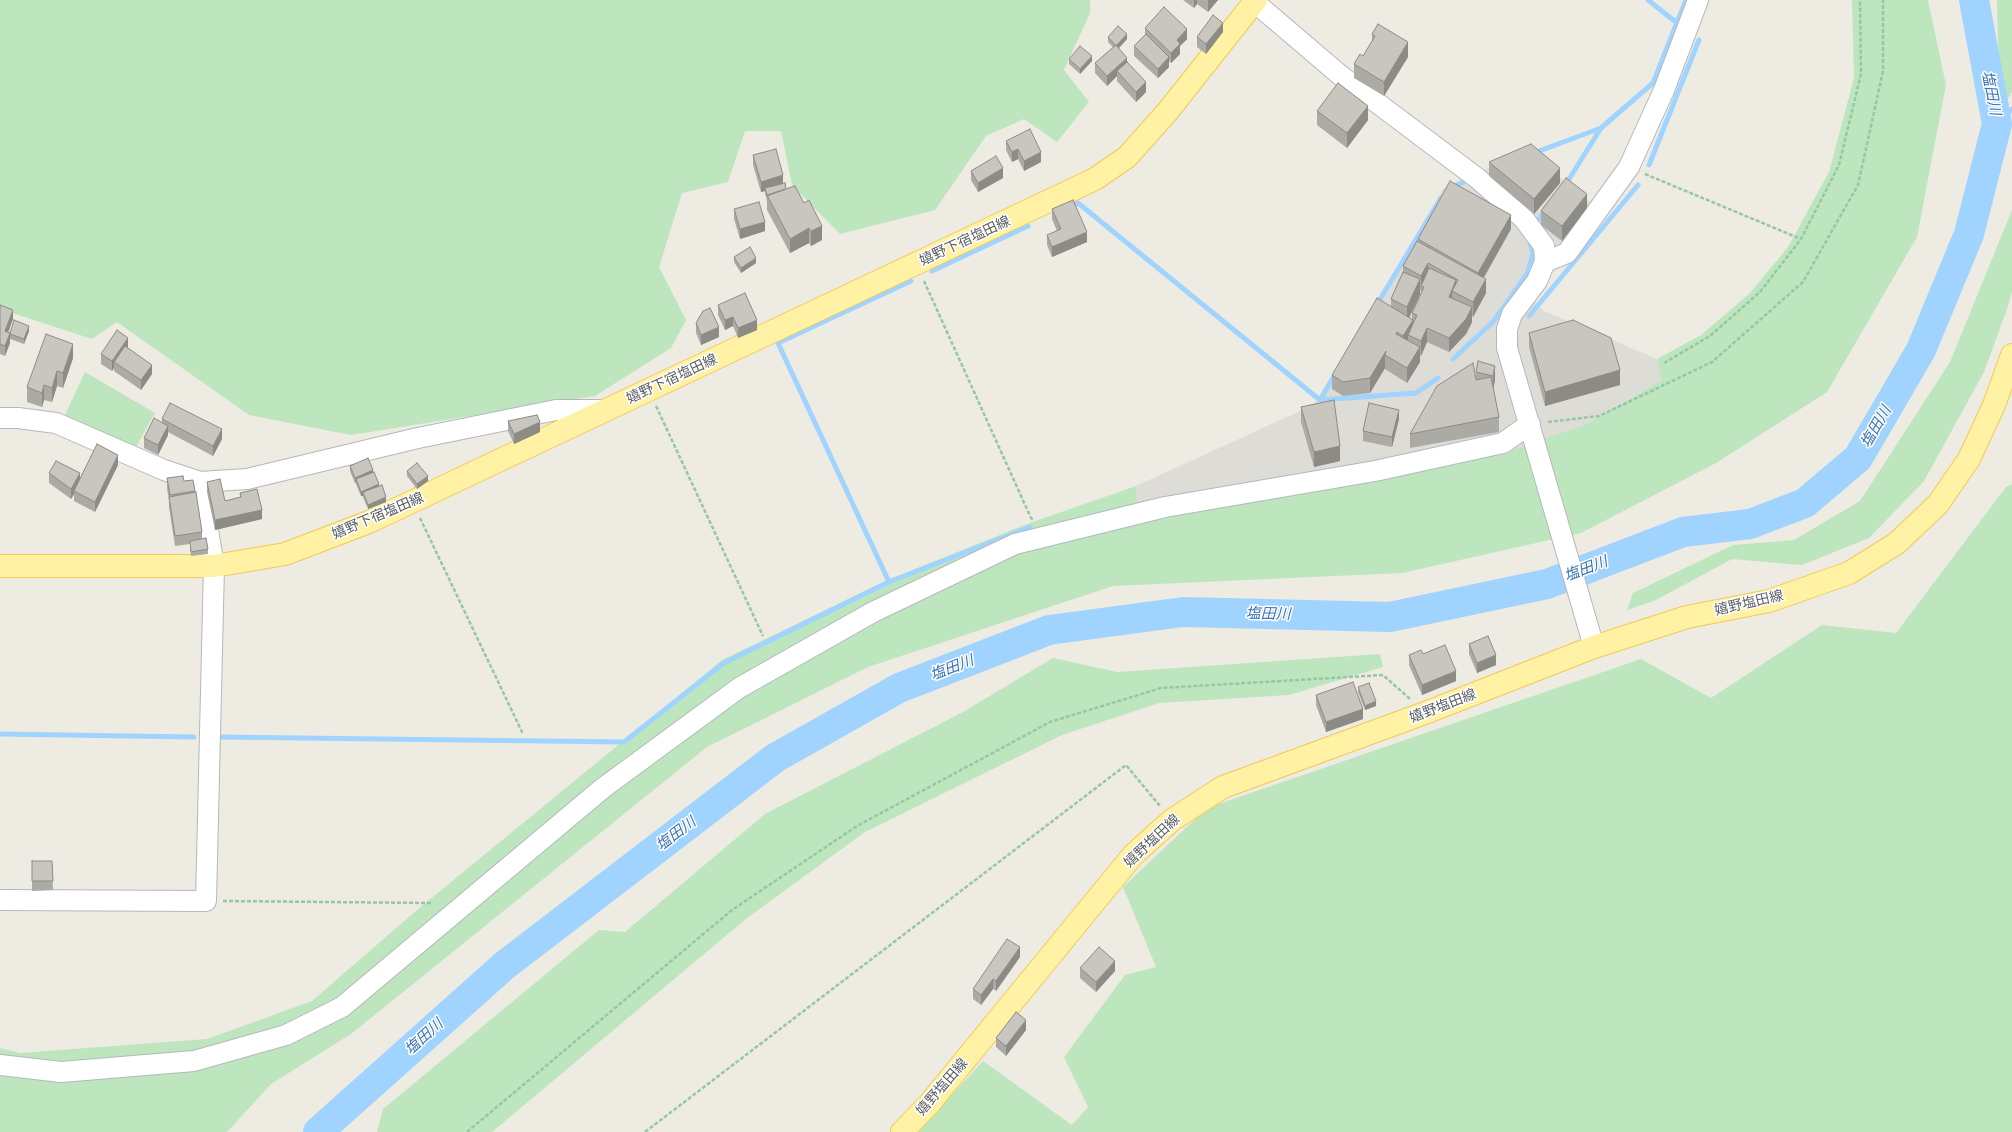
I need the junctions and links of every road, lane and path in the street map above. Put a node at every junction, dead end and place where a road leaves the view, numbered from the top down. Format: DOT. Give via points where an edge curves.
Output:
graph roads {
  1 [pos="1698,0"];
  2 [pos="1860,0"];
  3 [pos="1883,0"];
  4 [pos="1254,1"];
  5 [pos="1629,167"];
  6 [pos="1801,239"];
  7 [pos="1546,262"];
  8 [pos="917,264"];
  9 [pos="2012,355"];
  10 [pos="1664,363"];
  11 [pos="648,390"];
  12 [pos="603,410"];
  13 [pos="0,418"];
  14 [pos="1531,429"];
  15 [pos="200,482"];
  16 [pos="412,502"];
  17 [pos="1037,522"];
  18 [pos="0,566"];
  19 [pos="214,566"];
  20 [pos="763,636"];
  21 [pos="1594,647"];
  22 [pos="1425,713"];
  23 [pos="523,734"];
  24 [pos="1172,820"];
  25 [pos="0,900"];
  26 [pos="206,901"];
  27 [pos="431,902"];
  28 [pos="0,1065"];
  29 [pos="467,1132"];
  30 [pos="645,1132"];
  31 [pos="902,1132"];
  1 -- 5 [label="street" via="1664,90"];
  2 -- 6 [label="path" via="1861,74 1839,164"];
  3 -- 14 [label="path" via="1883,71 1858,184 1803,282 1712,362 1599,416"];
  4 -- 7 [label="street" via="1340,75 1477,178 1524,219 1544,246"];
  4 -- 8 [label="main road, 嬉野下宿塩田線" via="1168,111 1127,157 1095,179"];
  5 -- 6 [label="path"];
  5 -- 7 [label="street" via="1567,253"];
  6 -- 10 [label="path" via="1760,292 1710,336"];
  7 -- 14 [label="street" via="1538,281 1512,314 1507,329 1508,348"];
  8 -- 11 [label="main road, 嬉野下宿塩田線"];
  8 -- 17 [label="path" via="1031,518"];
  9 -- 21 [label="main road, 嬉野塩田線" via="1994,405 1969,459 1938,504 1897,543 1842,576 1769,601 1687,617"];
  11 -- 12 [label="main road, 嬉野下宿塩田線"];
  11 -- 20 [label="path"];
  12 -- 15 [label="street" via="556,410 418,438 247,479"];
  12 -- 16 [label="main road, 嬉野下宿塩田線"];
  13 -- 15 [label="street" via="56,423 164,470"];
  14 -- 21 [label="street"];
  14 -- 28 [label="street" via="1503,443 1375,471 1165,506 1016,544 873,612 740,688 603,788 342,1007 286,1035 194,1060 61,1072"];
  15 -- 19 [label="street"];
  16 -- 19 [label="main road, 嬉野下宿塩田線" via="369,522 285,554"];
  16 -- 23 [label="path"];
  18 -- 19 [label="main road, 嬉野下宿塩田線"];
  19 -- 26 [label="street"];
  21 -- 22 [label="main road, 嬉野塩田線"];
  22 -- 24 [label="main road, 嬉野塩田線" via="1223,787"];
  22 -- 29 [label="path" via="1384,675 1161,688 1050,722 857,826 732,910"];
  24 -- 30 [label="path" via="1126,765"];
  24 -- 31 [label="main road, 嬉野塩田線" via="1133,855 929,1104"];
  25 -- 26 [label="street"];
  26 -- 27 [label="path"];
}
